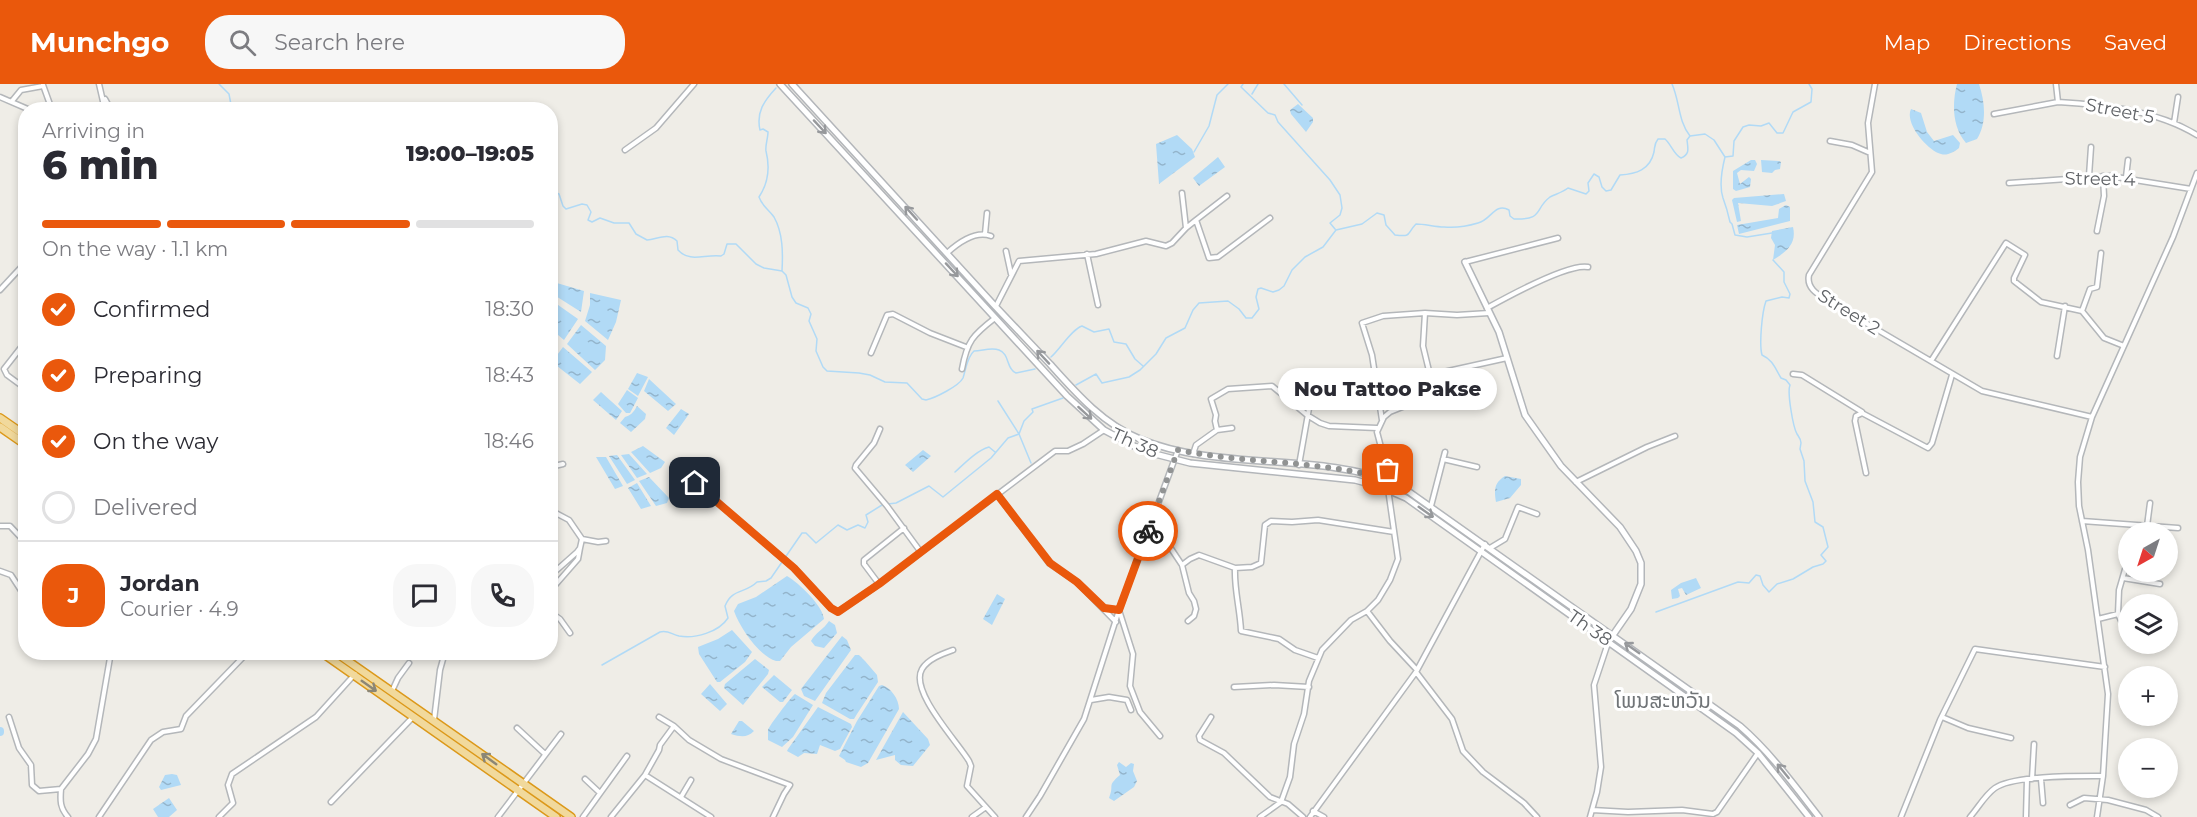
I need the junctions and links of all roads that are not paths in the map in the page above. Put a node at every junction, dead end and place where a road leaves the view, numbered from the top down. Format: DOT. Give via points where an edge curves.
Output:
graph roads {
  1 [pos="99,84"];
  2 [pos="694,84"];
  3 [pos="780,84"];
  4 [pos="792,84"];
  5 [pos="1875,84"];
  6 [pos="2056,84"];
  7 [pos="43,85"];
  8 [pos="103,95"];
  9 [pos="0,97"];
  10 [pos="2178,97"];
  11 [pos="12,101"];
  12 [pos="49,102"];
  13 [pos="104,102"];
  14 [pos="107,102"];
  15 [pos="2058,102"];
  16 [pos="18,104"];
  17 [pos="1994,114"];
  18 [pos="2174,123"];
  19 [pos="2197,135"];
  20 [pos="840,136"];
  21 [pos="1830,141"];
  22 [pos="834,142"];
  23 [pos="2091,147"];
  24 [pos="624,150"];
  25 [pos="1869,152"];
  26 [pos="2128,160"];
  27 [pos="2197,173"];
  28 [pos="2089,176"];
  29 [pos="2103,176"];
  30 [pos="2126,177"];
  31 [pos="2009,183"];
  32 [pos="2191,189"];
  33 [pos="1182,193"];
  34 [pos="1227,196"];
  35 [pos="987,213"];
  36 [pos="1270,218"];
  37 [pos="1196,220"];
  38 [pos="1186,228"];
  39 [pos="2097,231"];
  40 [pos="985,234"];
  41 [pos="991,236"];
  42 [pos="1558,238"];
  43 [pos="1006,251"];
  44 [pos="947,253"];
  45 [pos="2101,253"];
  46 [pos="1087,254"];
  47 [pos="1465,262"];
  48 [pos="1588,267"];
  49 [pos="18,271"];
  50 [pos="1012,276"];
  51 [pos="0,290"];
  52 [pos="1098,305"];
  53 [pos="996,306"];
  54 [pos="2065,306"];
  55 [pos="1488,310"];
  56 [pos="2082,311"];
  57 [pos="1425,314"];
  58 [pos="996,318"];
  59 [pos="1021,334"];
  60 [pos="1015,339"];
  61 [pos="2124,346"];
  62 [pos="966,347"];
  63 [pos="18,351"];
  64 [pos="871,353"];
  65 [pos="2057,356"];
  66 [pos="1508,357"];
  67 [pos="1931,362"];
  68 [pos="962,369"];
  69 [pos="1793,374"];
  70 [pos="1430,375"];
  71 [pos="1952,375"];
  72 [pos="1314,380"];
  73 [pos="18,383"];
  74 [pos="1862,413"];
  75 [pos="1307,415"];
  76 [pos="2092,417"];
  77 [pos="0,418"];
  78 [pos="1382,420"];
  79 [pos="0,428"];
  80 [pos="1232,428"];
  81 [pos="1377,428"];
  82 [pos="880,429"];
  83 [pos="1104,430"];
  84 [pos="1217,430"];
  85 [pos="14,432"];
  86 [pos="18,433"];
  87 [pos="18,436"];
  88 [pos="1675,436"];
  89 [pos="1178,450"];
  90 [pos="1445,452"];
  91 [pos="1193,454"];
  92 [pos="1443,459"];
  93 [pos="1175,460"];
  94 [pos="563,464"];
  95 [pos="558,465"];
  96 [pos="1299,465"];
  97 [pos="1477,467"];
  98 [pos="1866,473"];
  99 [pos="1368,474"];
  100 [pos="1386,479"];
  101 [pos="1366,482"];
  102 [pos="1576,482"];
  103 [pos="695,483"];
  104 [pos="1388,489"];
  105 [pos="997,494"];
  106 [pos="2150,503"];
  107 [pos="1431,506"];
  108 [pos="1157,509"];
  109 [pos="558,514"];
  110 [pos="1537,514"];
  111 [pos="2082,521"];
  112 [pos="2148,522"];
  113 [pos="2118,524"];
  114 [pos="0,526"];
  115 [pos="904,528"];
  116 [pos="1394,532"];
  117 [pos="18,534"];
  118 [pos="582,539"];
  119 [pos="606,541"];
  120 [pos="1488,546"];
  121 [pos="580,548"];
  122 [pos="921,551"];
  123 [pos="1481,551"];
  124 [pos="1182,566"];
  125 [pos="1235,568"];
  126 [pos="558,569"];
  127 [pos="0,571"];
  128 [pos="558,582"];
  129 [pos="2145,582"];
  130 [pos="879,584"];
  131 [pos="2160,584"];
  132 [pos="18,586"];
  133 [pos="2118,598"];
  134 [pos="1104,608"];
  135 [pos="1119,610"];
  136 [pos="1367,611"];
  137 [pos="2118,614"];
  138 [pos="558,618"];
  139 [pos="2098,619"];
  140 [pos="1188,621"];
  141 [pos="1116,622"];
  142 [pos="570,633"];
  143 [pos="1612,634"];
  144 [pos="1608,641"];
  145 [pos="953,650"];
  146 [pos="1318,658"];
  147 [pos="110,660"];
  148 [pos="240,660"];
  149 [pos="335,660"];
  150 [pos="346,660"];
  151 [pos="443,660"];
  152 [pos="409,663"];
  153 [pos="2105,667"];
  154 [pos="1416,671"];
  155 [pos="357,672"];
  156 [pos="1234,687"];
  157 [pos="1309,687"];
  158 [pos="392,692"];
  159 [pos="1091,700"];
  160 [pos="1131,710"];
  161 [pos="9,717"];
  162 [pos="413,717"];
  163 [pos="659,717"];
  164 [pos="1211,717"];
  165 [pos="1942,717"];
  166 [pos="434,721"];
  167 [pos="674,726"];
  168 [pos="517,728"];
  169 [pos="561,734"];
  170 [pos="1160,736"];
  171 [pos="2011,738"];
  172 [pos="1755,739"];
  173 [pos="2034,744"];
  174 [pos="1750,745"];
  175 [pos="1758,753"];
  176 [pos="545,754"];
  177 [pos="627,756"];
  178 [pos="645,775"];
  179 [pos="2103,776"];
  180 [pos="585,779"];
  181 [pos="2030,779"];
  182 [pos="2041,779"];
  183 [pos="691,780"];
  184 [pos="522,784"];
  185 [pos="61,789"];
  186 [pos="517,790"];
  187 [pos="600,793"];
  188 [pos="681,797"];
  189 [pos="2100,800"];
  190 [pos="331,802"];
  191 [pos="1281,802"];
  192 [pos="2043,803"];
  193 [pos="2070,806"];
  194 [pos="986,807"];
  195 [pos="1592,810"];
  196 [pos="1313,811"];
  197 [pos="68,817"];
  198 [pos="99,817"];
  199 [pos="219,817"];
  200 [pos="498,817"];
  201 [pos="556,817"];
  202 [pos="570,817"];
  203 [pos="583,817"];
  204 [pos="611,817"];
  205 [pos="711,817"];
  206 [pos="773,817"];
  207 [pos="972,817"];
  208 [pos="995,817"];
  209 [pos="1026,817"];
  210 [pos="1260,817"];
  211 [pos="1303,817"];
  212 [pos="1310,817"];
  213 [pos="1324,817"];
  214 [pos="1537,817"];
  215 [pos="1590,817"];
  216 [pos="1809,817"];
  217 [pos="1819,817"];
  218 [pos="1900,817"];
  219 [pos="1970,817"];
  220 [pos="2026,817"];
  221 [pos="2097,817"];
  222 [pos="2158,817"];
  1 -- 8 [label="street"];
  2 -- 24 [label="street" via="656,128"];
  3 -- 22 [label="street, Th 38, one-way"];
  4 -- 20 [label="street, Th 38"];
  5 -- 25 [label="street, Street 2" via="1868,123"];
  6 -- 15 [label="street"];
  7 -- 11 [label="street" via="21,90"];
  7 -- 12 [label="street"];
  8 -- 13 [label="street"];
  8 -- 14 [label="street"];
  9 -- 11 [label="street"];
  10 -- 18 [label="street"];
  11 -- 16 [label="street"];
  15 -- 17 [label="street, Street 5"];
  15 -- 18 [label="street, Street 5" via="2103,105"];
  18 -- 19 [label="street, Street 5"];
  20 -- 22 [label="street"];
  44 -- 20 [label="street, Th 38, one-way"];
  21 -- 25 [label="street"];
  22 -- 58 [label="street, Th 38, one-way"];
  23 -- 28 [label="street"];
  25 -- 67 [label="street, Street 2" via="1872,172 1809,275 1808,284 1817,294"];
  26 -- 30 [label="street"];
  27 -- 32 [label="street"];
  28 -- 29 [label="street, Street 4"];
  28 -- 31 [label="street, Street 4"];
  29 -- 30 [label="street, Street 4"];
  29 -- 39 [label="street" via="2104,196"];
  30 -- 32 [label="street, Street 4"];
  32 -- 61 [label="street"];
  33 -- 38 [label="street"];
  34 -- 37 [label="street"];
  35 -- 40 [label="street"];
  36 -- 37 [label="street" via="1212,258"];
  37 -- 38 [label="street"];
  38 -- 46 [label="street" via="1166,246 1146,242"];
  40 -- 41 [label="street"];
  40 -- 44 [label="street" via="971,237"];
  42 -- 47 [label="street"];
  43 -- 50 [label="street"];
  44 -- 53 [label="street, Th 38"];
  45 -- 56 [label="street" via="2097,287 2090,289"];
  46 -- 50 [label="street" via="1019,261"];
  46 -- 52 [label="street"];
  47 -- 55 [label="street"];
  48 -- 55 [label="street" via="1580,265 1544,279"];
  49 -- 51 [label="street"];
  50 -- 53 [label="street"];
  53 -- 59 [label="street, Th 38"];
  54 -- 56 [label="street"];
  54 -- 65 [label="street"];
  54 -- 67 [label="street" via="2042,302 2014,281 2025,255 2006,243"];
  55 -- 57 [label="street" via="1457,315"];
  55 -- 66 [label="street"];
  56 -- 61 [label="street" via="2104,338"];
  57 -- 70 [label="street" via="1422,346"];
  57 -- 78 [label="street" via="1383,316 1362,323 1374,362"];
  58 -- 60 [label="street, Th 38"];
  58 -- 62 [label="street" via="979,330"];
  59 -- 60 [label="street"];
  89 -- 59 [label="street, Th 38, one-way" via="1138,439 1109,422"];
  60 -- 83 [label="street, Th 38, one-way"];
  61 -- 76 [label="street"];
  62 -- 64 [label="street" via="893,314 886,315"];
  62 -- 68 [label="street"];
  63 -- 73 [label="street" via="4,369"];
  66 -- 70 [label="street"];
  66 -- 102 [label="street" via="1525,415"];
  67 -- 71 [label="street, Street 2"];
  69 -- 74 [label="street" via="1802,375"];
  70 -- 78 [label="street" via="1405,406"];
  71 -- 74 [label="street" via="1928,448"];
  71 -- 76 [label="street, Street 2" via="1992,395"];
  72 -- 75 [label="street"];
  74 -- 98 [label="street" via="1855,421"];
  75 -- 81 [label="street" via="1329,426"];
  75 -- 84 [label="street" via="1272,386 1228,389 1211,399"];
  75 -- 96 [label="street"];
  76 -- 111 [label="street" via="2079,466"];
  77 -- 85 [label="highway"];
  78 -- 81 [label="street"];
  79 -- 85 [label="highway"];
  80 -- 84 [label="street"];
  81 -- 100 [label="street" via="1388,470"];
  82 -- 115 [label="street" via="855,468"];
  83 -- 93 [label="street, Th 38" via="1134,446"];
  83 -- 105 [label="street" via="1076,448 1055,451"];
  84 -- 91 [label="street" via="1196,445"];
  85 -- 86 [label="highway"];
  85 -- 87 [label="highway"];
  88 -- 102 [label="street"];
  89 -- 91 [label="street, Th 38"];
  89 -- 93 [label="street"];
  90 -- 92 [label="street"];
  91 -- 96 [label="street, Th 38"];
  92 -- 97 [label="street"];
  92 -- 107 [label="street"];
  93 -- 101 [label="street, Th 38"];
  93 -- 108 [label="street"];
  94 -- 95 [label="street"];
  96 -- 99 [label="street, Th 38"];
  99 -- 100 [label="street, Th 38"];
  99 -- 101 [label="street"];
  100 -- 107 [label="street, Th 38"];
  101 -- 104 [label="street, Th 38"];
  102 -- 143 [label="street" via="1620,527 1641,563 1637,595"];
  103 -- 130 [label="street" via="784,559 834,611 842,610"];
  104 -- 116 [label="street"];
  104 -- 123 [label="street, Th 38, one-way"];
  105 -- 122 [label="street"];
  105 -- 134 [label="street" via="1050,563"];
  106 -- 112 [label="street"];
  107 -- 120 [label="street, Th 38"];
  108 -- 124 [label="street" via="1170,547"];
  108 -- 135 [label="street"];
  109 -- 118 [label="street" via="569,520"];
  110 -- 120 [label="street" via="1518,507 1505,539"];
  111 -- 113 [label="street"];
  111 -- 139 [label="street"];
  114 -- 117 [label="street" via="10,526"];
  115 -- 122 [label="street"];
  115 -- 130 [label="street" via="864,560"];
  116 -- 125 [label="street" via="1318,520 1271,521 1265,525 1261,563"];
  116 -- 136 [label="street" via="1398,559 1384,592"];
  118 -- 119 [label="street"];
  118 -- 121 [label="street"];
  120 -- 123 [label="street"];
  120 -- 143 [label="street, Th 38"];
  121 -- 126 [label="street"];
  121 -- 128 [label="street" via="578,559"];
  122 -- 130 [label="street"];
  123 -- 144 [label="street, Th 38"];
  123 -- 154 [label="street"];
  124 -- 125 [label="street" via="1199,555"];
  124 -- 140 [label="street" via="1196,609"];
  125 -- 146 [label="street" via="1241,631 1279,639"];
  127 -- 132 [label="street" via="11,575"];
  129 -- 131 [label="street"];
  133 -- 137 [label="street"];
  134 -- 135 [label="street"];
  134 -- 141 [label="street"];
  135 -- 141 [label="street"];
  135 -- 170 [label="street" via="1132,654 1130,686 1140,712"];
  136 -- 146 [label="street" via="1337,632"];
  136 -- 154 [label="street"];
  137 -- 139 [label="street"];
  138 -- 142 [label="street"];
  139 -- 153 [label="street"];
  141 -- 159 [label="street"];
  143 -- 144 [label="street"];
  172 -- 143 [label="street, Th 38, one-way"];
  144 -- 174 [label="street, Th 38"];
  144 -- 195 [label="street" via="1594,685 1601,767"];
  145 -- 194 [label="street" via="926,663 919,683 927,702 969,761 966,783"];
  146 -- 157 [label="street"];
  147 -- 185 [label="street" via="96,739"];
  148 -- 198 [label="street" via="186,716 181,729 163,732 151,741"];
  149 -- 155 [label="highway"];
  150 -- 155 [label="highway"];
  151 -- 166 [label="street"];
  152 -- 158 [label="street"];
  153 -- 165 [label="street" via="1975,649"];
  153 -- 179 [label="street" via="2108,694"];
  154 -- 196 [label="street"];
  154 -- 214 [label="street" via="1452,719 1463,751"];
  155 -- 158 [label="highway"];
  155 -- 162 [label="highway, one-way"];
  155 -- 199 [label="street" via="316,717 232,774 228,785 233,803"];
  156 -- 157 [label="street"];
  157 -- 191 [label="street"];
  158 -- 166 [label="highway"];
  159 -- 160 [label="street" via="1127,700"];
  159 -- 209 [label="street" via="1081,725"];
  161 -- 185 [label="street" via="19,748 31,765 32,785 39,790"];
  162 -- 186 [label="highway"];
  162 -- 190 [label="street"];
  163 -- 167 [label="street"];
  164 -- 191 [label="street" via="1200,740 1224,753 1270,797"];
  165 -- 171 [label="street"];
  165 -- 218 [label="street"];
  184 -- 166 [label="highway, one-way"];
  167 -- 178 [label="street"];
  167 -- 206 [label="street" via="721,759 790,785"];
  168 -- 176 [label="street"];
  169 -- 176 [label="street"];
  172 -- 174 [label="street"];
  217 -- 172 [label="street, Th 38, one-way"];
  173 -- 181 [label="street"];
  174 -- 175 [label="street, Th 38"];
  175 -- 195 [label="street" via="1713,814"];
  175 -- 216 [label="street, Th 38"];
  176 -- 184 [label="street"];
  177 -- 187 [label="street"];
  178 -- 188 [label="street"];
  178 -- 204 [label="street"];
  179 -- 182 [label="street"];
  179 -- 189 [label="street"];
  180 -- 187 [label="street"];
  181 -- 182 [label="street"];
  181 -- 219 [label="street" via="2006,782 1992,790"];
  181 -- 220 [label="street"];
  182 -- 192 [label="street"];
  183 -- 188 [label="street"];
  184 -- 186 [label="street"];
  184 -- 202 [label="highway"];
  185 -- 197 [label="street" via="60,802"];
  186 -- 200 [label="street"];
  186 -- 201 [label="highway"];
  187 -- 203 [label="street"];
  188 -- 205 [label="street"];
  189 -- 193 [label="street" via="2084,798"];
  189 -- 221 [label="street"];
  189 -- 222 [label="street" via="2129,804"];
  191 -- 210 [label="street"];
  191 -- 211 [label="street"];
  194 -- 207 [label="street"];
  194 -- 208 [label="street"];
  195 -- 215 [label="street"];
  196 -- 212 [label="street"];
  196 -- 213 [label="street"];
}
